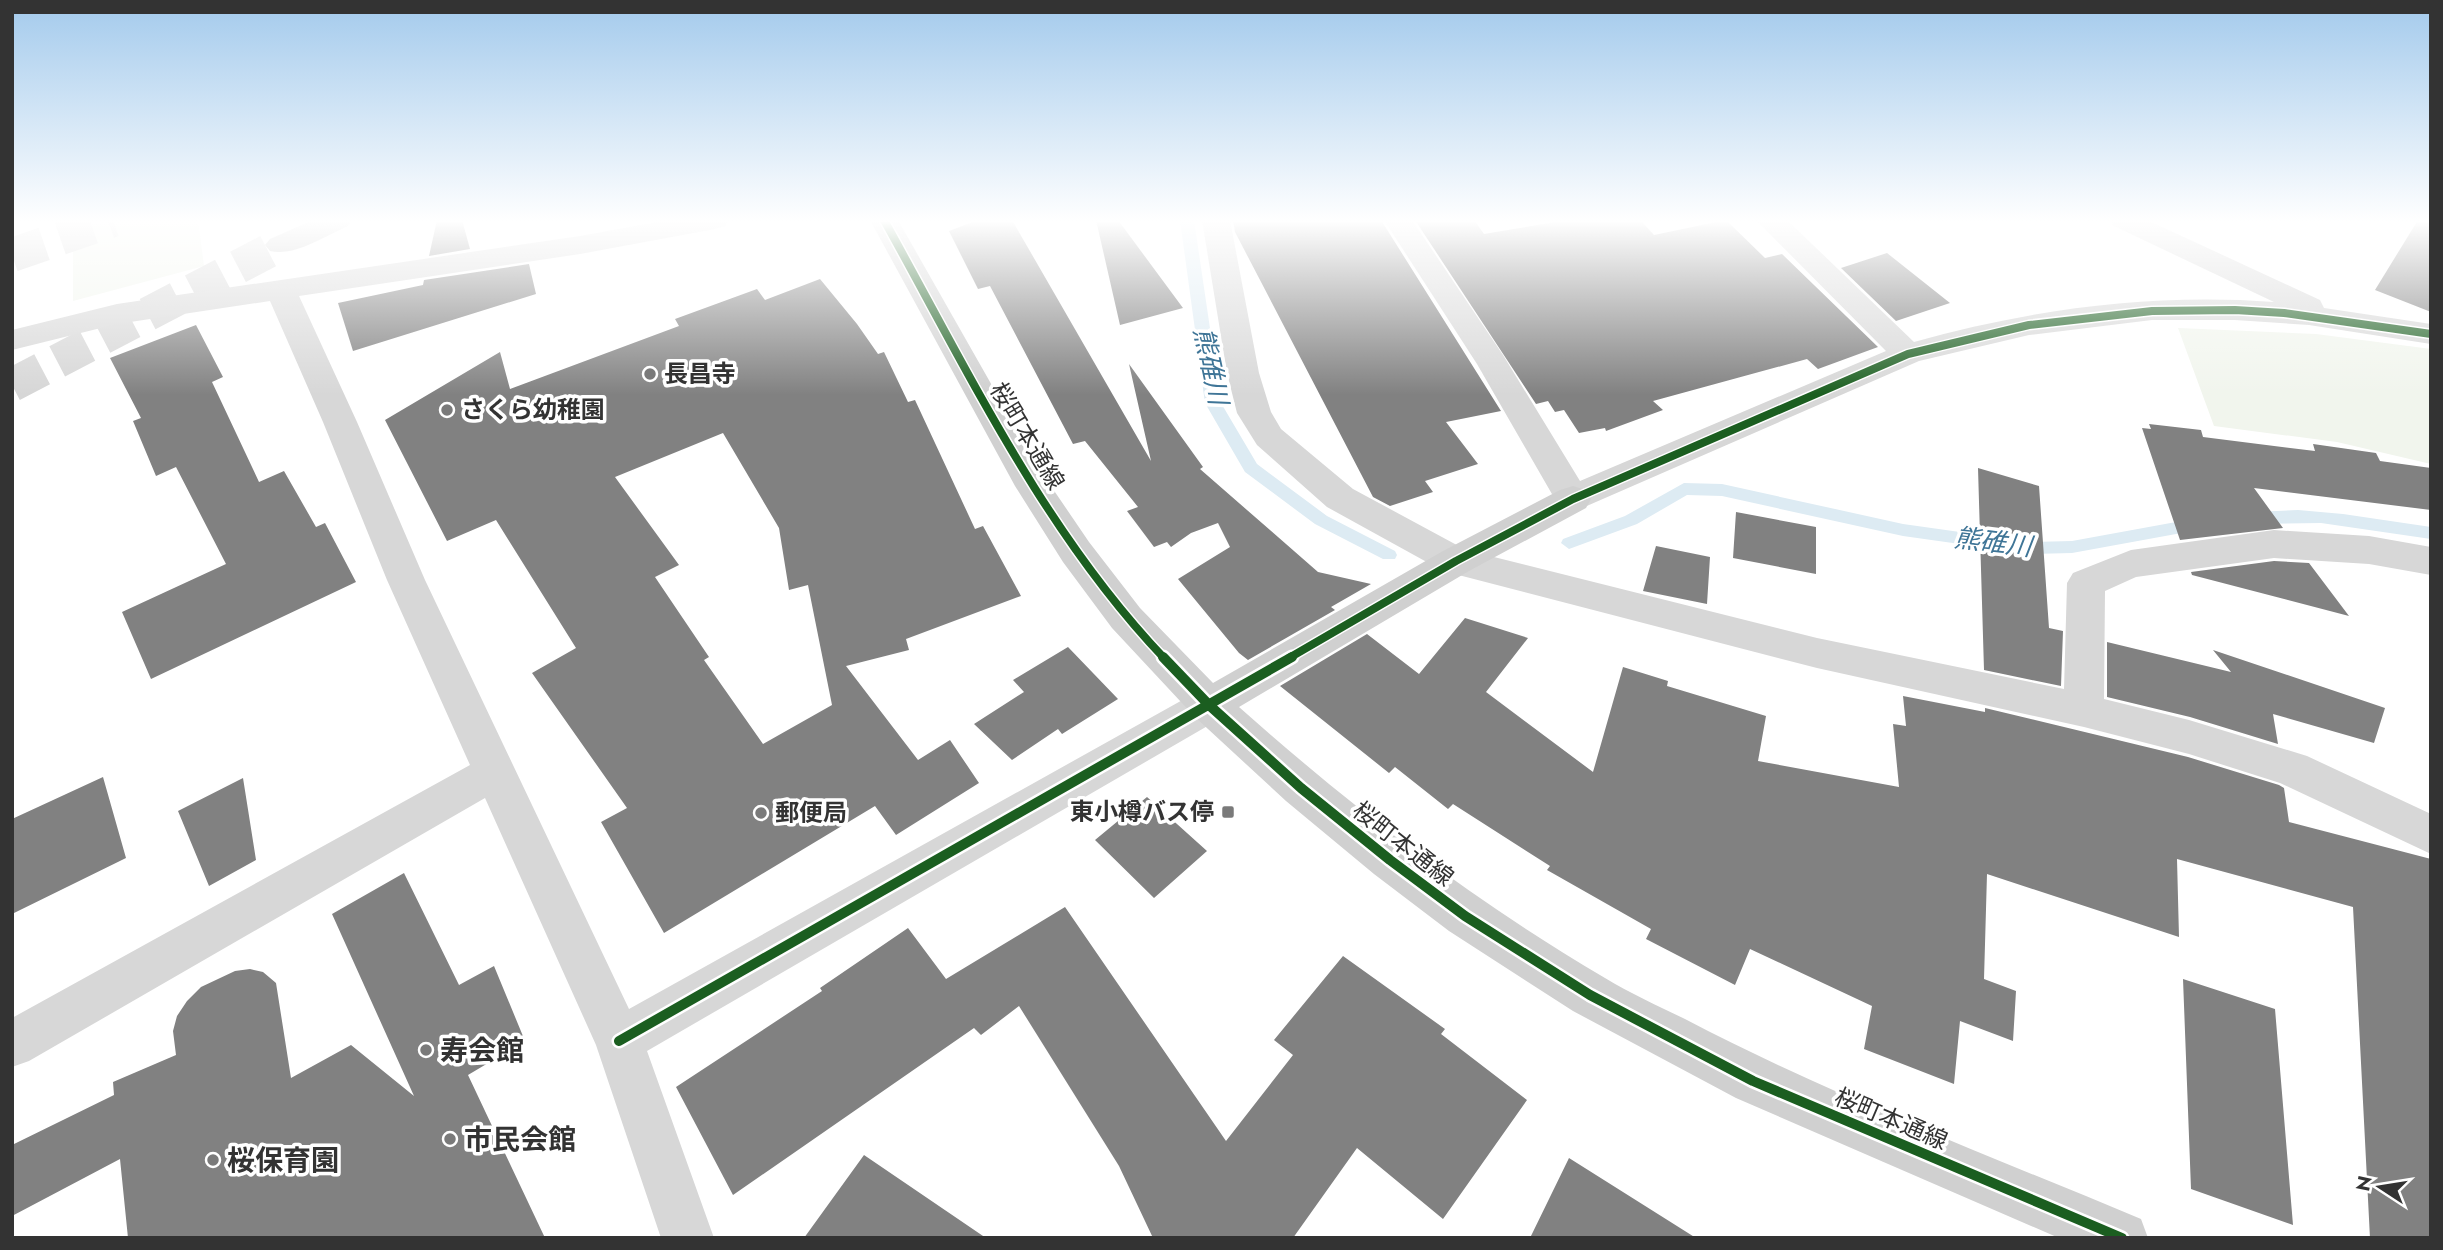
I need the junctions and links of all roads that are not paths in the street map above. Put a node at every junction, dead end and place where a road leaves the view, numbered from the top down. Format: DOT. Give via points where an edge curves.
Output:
graph roads {
  1 [pos="354,278"];
  2 [pos="916,278"];
  3 [pos="1226,278"];
  4 [pos="1437,278"];
  5 [pos="1830,278"];
  6 [pos="2248,278"];
  7 [pos="280,289"];
  8 [pos="2333,318"];
  9 [pos="2431,334"];
  10 [pos="12,340"];
  11 [pos="1908,354"];
  12 [pos="1573,499"];
  13 [pos="1456,561"];
  14 [pos="2431,561"];
  15 [pos="1209,705"];
  16 [pos="2084,710"];
  17 [pos="496,771"];
  18 [pos="2431,835"];
  19 [pos="619,1041"];
  20 [pos="12,1044"];
  21 [pos="688,1238"];
  22 [pos="2122,1238"];
  1 -- 7 [label="street"];
  2 -- 15 [label="street, 桜町本通線" via="1027,477 1076,552 1126,618"];
  3 -- 13 [label="street" via="1243,373 1254,413 1269,437 1340,498"];
  4 -- 12 [label="street"];
  5 -- 11 [label="street"];
  6 -- 8 [label="street"];
  7 -- 10 [label="street" via="117,314"];
  7 -- 17 [label="street" via="406,580"];
  8 -- 9 [label="street"];
  8 -- 11 [label="street" via="2234,310 2094,316 2012,328"];
  11 -- 12 [label="street"];
  12 -- 13 [label="street"];
  13 -- 15 [label="street"];
  13 -- 16 [label="street" via="1817,653"];
  14 -- 16 [label="street" via="2369,550 2274,544 2131,564 2086,583"];
  15 -- 19 [label="street"];
  15 -- 22 [label="street, 桜町本通線" via="1390,860 1465,916 1590,995 1753,1081"];
  16 -- 18 [label="street" via="2292,769"];
  17 -- 19 [label="street"];
  17 -- 20 [label="street"];
  19 -- 21 [label="street"];
}
